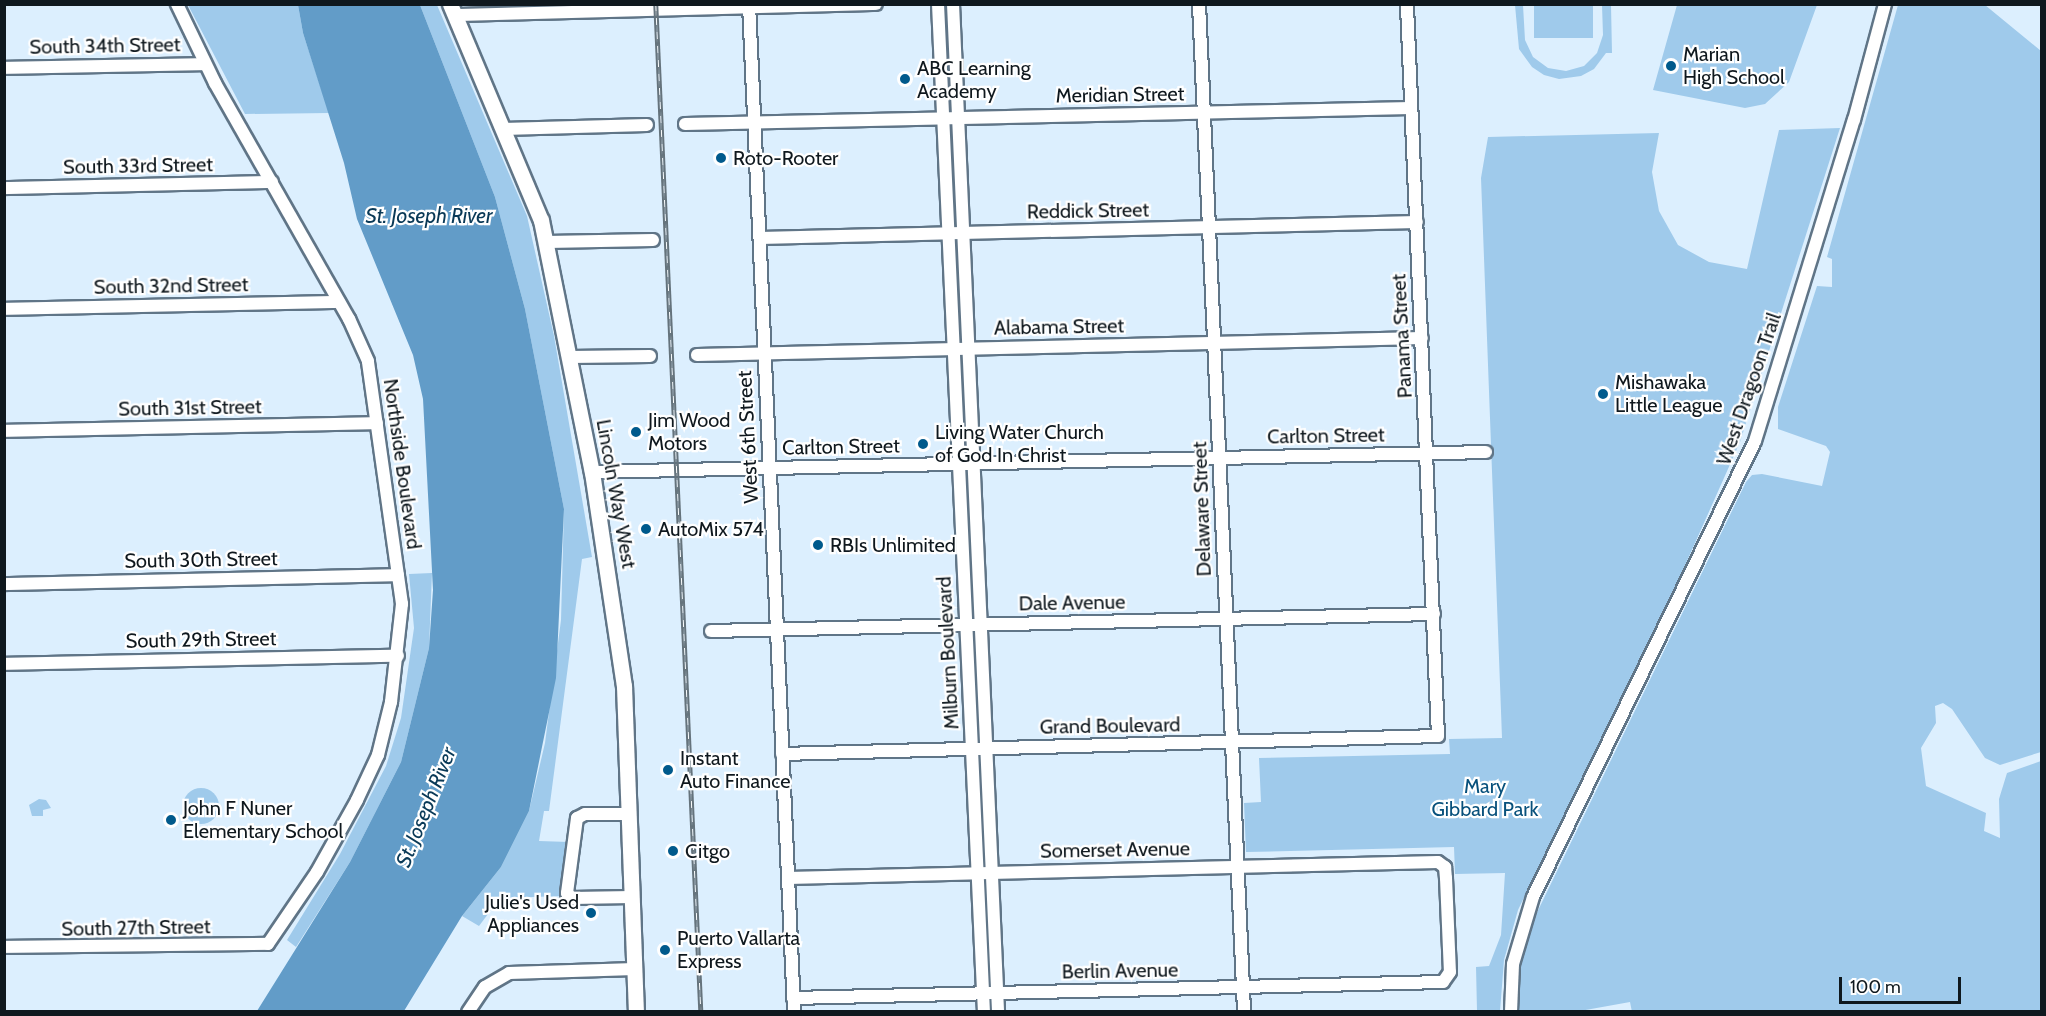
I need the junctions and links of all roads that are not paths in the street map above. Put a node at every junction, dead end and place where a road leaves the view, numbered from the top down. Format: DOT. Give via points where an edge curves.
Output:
graph roads {
  1 [pos="177,4"];
  2 [pos="876,4"];
  3 [pos="938,4"];
  4 [pos="953,4"];
  5 [pos="1199,4"];
  6 [pos="1407,4"];
  7 [pos="1885,4"];
  8 [pos="749,6"];
  9 [pos="453,10"];
  10 [pos="206,64"];
  11 [pos="4,68"];
  12 [pos="1411,108"];
  13 [pos="1204,112"];
  14 [pos="958,117"];
  15 [pos="944,118"];
  16 [pos="755,123"];
  17 [pos="685,124"];
  18 [pos="647,125"];
  19 [pos="503,129"];
  20 [pos="272,182"];
  21 [pos="4,188"];
  22 [pos="1417,222"];
  23 [pos="1209,228"];
  24 [pos="963,233"];
  25 [pos="949,234"];
  26 [pos="760,238"];
  27 [pos="653,240"];
  28 [pos="547,242"];
  29 [pos="339,302"];
  30 [pos="4,309"];
  31 [pos="1422,338"];
  32 [pos="1214,343"];
  33 [pos="968,348"];
  34 [pos="954,349"];
  35 [pos="764,353"];
  36 [pos="697,355"];
  37 [pos="650,356"];
  38 [pos="570,357"];
  39 [pos="377,423"];
  40 [pos="4,431"];
  41 [pos="1486,452"];
  42 [pos="1427,453"];
  43 [pos="1220,458"];
  44 [pos="959,464"];
  45 [pos="974,464"];
  46 [pos="770,469"];
  47 [pos="592,472"];
  48 [pos="398,575"];
  49 [pos="4,585"];
  50 [pos="1434,614"];
  51 [pos="1227,619"];
  52 [pos="981,624"];
  53 [pos="966,625"];
  54 [pos="777,629"];
  55 [pos="711,631"];
  56 [pos="398,656"];
  57 [pos="4,664"];
  58 [pos="1438,736"];
  59 [pos="1232,742"];
  60 [pos="986,748"];
  61 [pos="972,749"];
  62 [pos="782,754"];
  63 [pos="630,814"];
  64 [pos="1238,867"];
  65 [pos="978,873"];
  66 [pos="992,873"];
  67 [pos="788,878"];
  68 [pos="632,897"];
  69 [pos="268,944"];
  70 [pos="4,947"];
  71 [pos="635,969"];
  72 [pos="1447,980"];
  73 [pos="1243,987"];
  74 [pos="997,993"];
  75 [pos="983,994"];
  76 [pos="794,998"];
  77 [pos="468,1011"];
  78 [pos="636,1011"];
  79 [pos="794,1011"];
  80 [pos="984,1011"];
  81 [pos="998,1011"];
  82 [pos="1244,1011"];
  83 [pos="1511,1011"];
  1 -- 10 [label="street, Northside Boulevard"];
  2 -- 8 [label="street"];
  3 -- 15 [label="street, Milburn Boulevard"];
  4 -- 14 [label="street, Milburn Boulevard"];
  5 -- 13 [label="street, Delaware Street"];
  6 -- 12 [label="street, Panama Street"];
  7 -- 83 [label="street, West Dragoon Trail" via="1854,120 1755,441 1550,862 1521,931 1512,975"];
  8 -- 9 [label="street"];
  8 -- 16 [label="street, West 6th Street"];
  9 -- 19 [label="main road, Lincoln Way West"];
  10 -- 11 [label="street, South 34th Street"];
  10 -- 20 [label="street, Northside Boulevard"];
  12 -- 13 [label="street, Meridian Street"];
  12 -- 22 [label="street, Panama Street"];
  13 -- 14 [label="street, Meridian Street"];
  13 -- 23 [label="street, Delaware Street"];
  14 -- 15 [label="street, Meridian Street"];
  14 -- 24 [label="street, Milburn Boulevard"];
  15 -- 16 [label="street, Meridian Street"];
  15 -- 25 [label="street, Milburn Boulevard"];
  16 -- 17 [label="street, Meridian Street"];
  16 -- 26 [label="street, West 6th Street"];
  18 -- 19 [label="street"];
  19 -- 28 [label="main road, Lincoln Way West" via="534,200"];
  20 -- 21 [label="street, South 33rd Street"];
  20 -- 29 [label="street, Northside Boulevard"];
  22 -- 23 [label="street, Reddick Street"];
  22 -- 31 [label="street, Panama Street"];
  23 -- 24 [label="street, Reddick Street"];
  23 -- 32 [label="street, Delaware Street"];
  24 -- 25 [label="street, Reddick Street"];
  24 -- 33 [label="street, Milburn Boulevard"];
  25 -- 26 [label="street, Reddick Street"];
  25 -- 34 [label="street, Milburn Boulevard"];
  26 -- 35 [label="street, West 6th Street"];
  27 -- 28 [label="street"];
  28 -- 38 [label="main road, Lincoln Way West"];
  29 -- 30 [label="street, South 32nd Street"];
  29 -- 39 [label="street, Northside Boulevard" via="368,361"];
  31 -- 32 [label="street, Alabama Street"];
  31 -- 42 [label="street, Panama Street"];
  32 -- 33 [label="street, Alabama Street"];
  32 -- 43 [label="street, Delaware Street"];
  33 -- 34 [label="street, Alabama Street"];
  33 -- 45 [label="street, Milburn Boulevard"];
  34 -- 35 [label="street, Alabama Street"];
  34 -- 44 [label="street, Milburn Boulevard"];
  35 -- 36 [label="street, Alabama Street"];
  35 -- 46 [label="street, West 6th Street"];
  37 -- 38 [label="street"];
  38 -- 47 [label="main road, Lincoln Way West"];
  39 -- 40 [label="street, South 31st Street"];
  39 -- 48 [label="street, Northside Boulevard"];
  41 -- 42 [label="street, Carlton Street"];
  42 -- 43 [label="street, Carlton Street"];
  42 -- 50 [label="street, Panama Street"];
  43 -- 45 [label="street, Carlton Street"];
  43 -- 51 [label="street, Delaware Street"];
  44 -- 45 [label="street, Carlton Street"];
  44 -- 46 [label="street, Carlton Street"];
  44 -- 53 [label="street, Milburn Boulevard"];
  45 -- 52 [label="street, Milburn Boulevard"];
  46 -- 47 [label="street, Carlton Street"];
  46 -- 54 [label="street, West 6th Street"];
  47 -- 63 [label="main road, Lincoln Way West" via="621,652"];
  48 -- 49 [label="street, South 30th Street"];
  48 -- 56 [label="street, Northside Boulevard" via="402,604"];
  50 -- 51 [label="street, Dale Avenue"];
  50 -- 58 [label="street, Panama Street"];
  51 -- 52 [label="street, Dale Avenue"];
  51 -- 59 [label="street, Delaware Street"];
  52 -- 53 [label="street, Dale Avenue"];
  52 -- 60 [label="street, Milburn Boulevard"];
  53 -- 54 [label="street, Dale Avenue"];
  53 -- 61 [label="street, Milburn Boulevard"];
  54 -- 55 [label="street, Dale Avenue"];
  54 -- 62 [label="street, West 6th Street"];
  56 -- 57 [label="street, South 29th Street"];
  56 -- 69 [label="street, Northside Boulevard" via="386,730 368,779 317,872"];
  58 -- 59 [label="street, Grand Boulevard"];
  59 -- 60 [label="street, Grand Boulevard"];
  59 -- 64 [label="street, Delaware Street"];
  60 -- 61 [label="street, Grand Boulevard"];
  60 -- 66 [label="street, Milburn Boulevard"];
  61 -- 62 [label="street, Grand Boulevard"];
  61 -- 65 [label="street, Milburn Boulevard"];
  62 -- 67 [label="street, West 6th Street"];
  63 -- 68 [label="main road, Lincoln Way West"];
  63 -- 68 [label="street" via="585,814 577,818 567,893 572,898"];
  64 -- 66 [label="street, Somerset Avenue"];
  64 -- 72 [label="street, Somerset Avenue" via="1443,864 1449,948"];
  64 -- 73 [label="street, Delaware Street"];
  65 -- 66 [label="street, Somerset Avenue"];
  65 -- 67 [label="street, Somerset Avenue"];
  65 -- 75 [label="street, Milburn Boulevard"];
  66 -- 74 [label="street, Milburn Boulevard"];
  67 -- 76 [label="street, West 6th Street"];
  68 -- 71 [label="main road, Lincoln Way West"];
  69 -- 70 [label="street, South 27th Street"];
  71 -- 77 [label="street" via="509,973 485,987"];
  71 -- 78 [label="main road, Lincoln Way West"];
  72 -- 73 [label="street, Berlin Avenue"];
  73 -- 74 [label="street, Berlin Avenue"];
  73 -- 82 [label="street, Delaware Street"];
  74 -- 75 [label="street, Berlin Avenue"];
  74 -- 81 [label="street, Milburn Boulevard"];
  75 -- 76 [label="street, Berlin Avenue"];
  75 -- 80 [label="street, Milburn Boulevard"];
  76 -- 79 [label="street, West 6th Street"];
}
